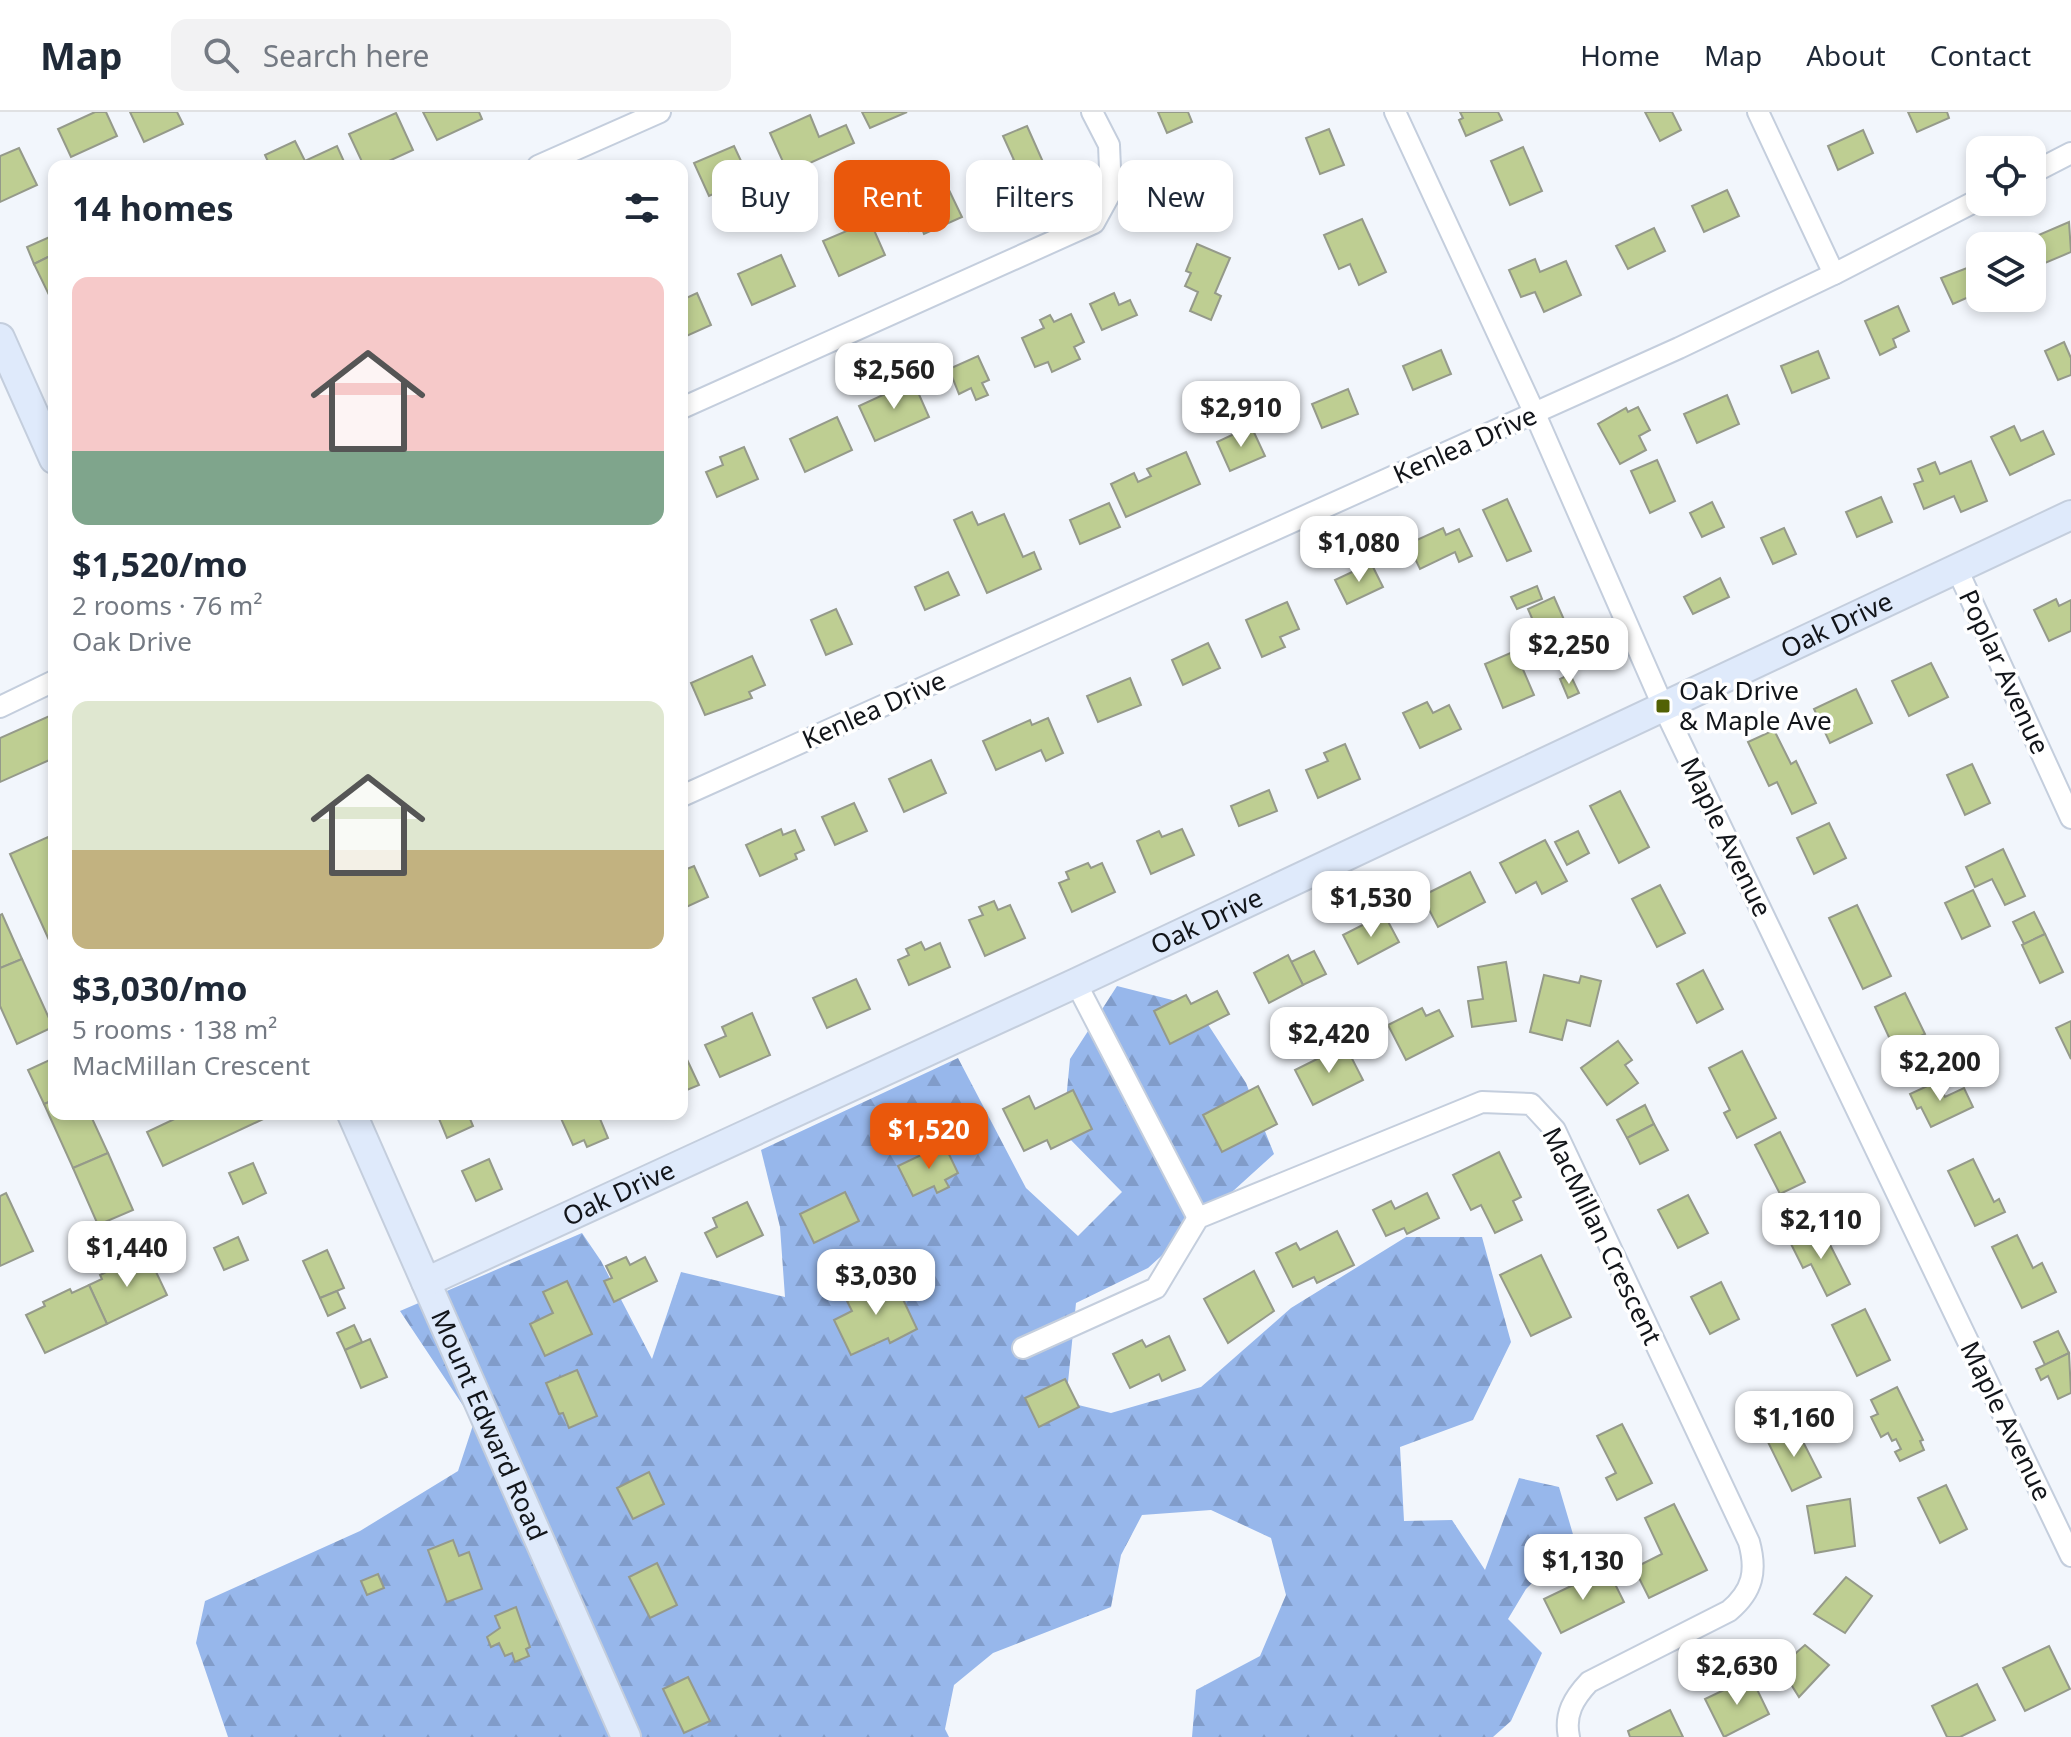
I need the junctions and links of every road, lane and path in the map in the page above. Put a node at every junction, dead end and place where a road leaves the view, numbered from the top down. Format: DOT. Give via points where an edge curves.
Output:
graph roads {
  1 [pos="660,112"];
  2 [pos="1092,112"];
  3 [pos="1395,112"];
  4 [pos="1758,112"];
  5 [pos="2071,153"];
  6 [pos="552,160"];
  7 [pos="2046,166"];
  8 [pos="1966,206"];
  9 [pos="1834,274"];
  10 [pos="0,338"];
  11 [pos="688,405"];
  12 [pos="1535,414"];
  13 [pos="48,446"];
  14 [pos="2071,515"];
  15 [pos="1957,569"];
  16 [pos="48,684"];
  17 [pos="1663,706"];
  18 [pos="0,707"];
  19 [pos="688,793"];
  20 [pos="2071,818"];
  21 [pos="1076,983"];
  22 [pos="355,1120"];
  23 [pos="1198,1218"];
  24 [pos="426,1282"];
  25 [pos="1023,1348"];
  26 [pos="2071,1556"];
  27 [pos="626,1737"];
  28 [pos="1569,1737"];
  1 -- 6 [label="street"];
  2 -- 11 [label="street" via="1109,145 1111,192 1094,223"];
  3 -- 12 [label="street, Maple Avenue"];
  4 -- 9 [label="street"];
  5 -- 7 [label="street"];
  8 -- 9 [label="street, Kenlea Drive"];
  9 -- 12 [label="street, Kenlea Drive"];
  10 -- 13 [label="street"];
  12 -- 17 [label="street, Maple Avenue"];
  12 -- 19 [label="street, Kenlea Drive"];
  14 -- 15 [label="street, Oak Drive"];
  15 -- 17 [label="street, Oak Drive"];
  15 -- 20 [label="street, Poplar Avenue"];
  16 -- 18 [label="street"];
  17 -- 21 [label="street, Oak Drive"];
  17 -- 26 [label="street, Maple Avenue"];
  21 -- 23 [label="street"];
  21 -- 24 [label="street, Oak Drive"];
  22 -- 24 [label="street, Mount Edward Road"];
  23 -- 25 [label="street" via="1156,1288"];
  23 -- 28 [label="street, MacMillan Crescent" via="1482,1102 1531,1104 1555,1130 1754,1560 1752,1583 1729,1611 1589,1682 1569,1713"];
  24 -- 27 [label="street, Mount Edward Road"];
}
